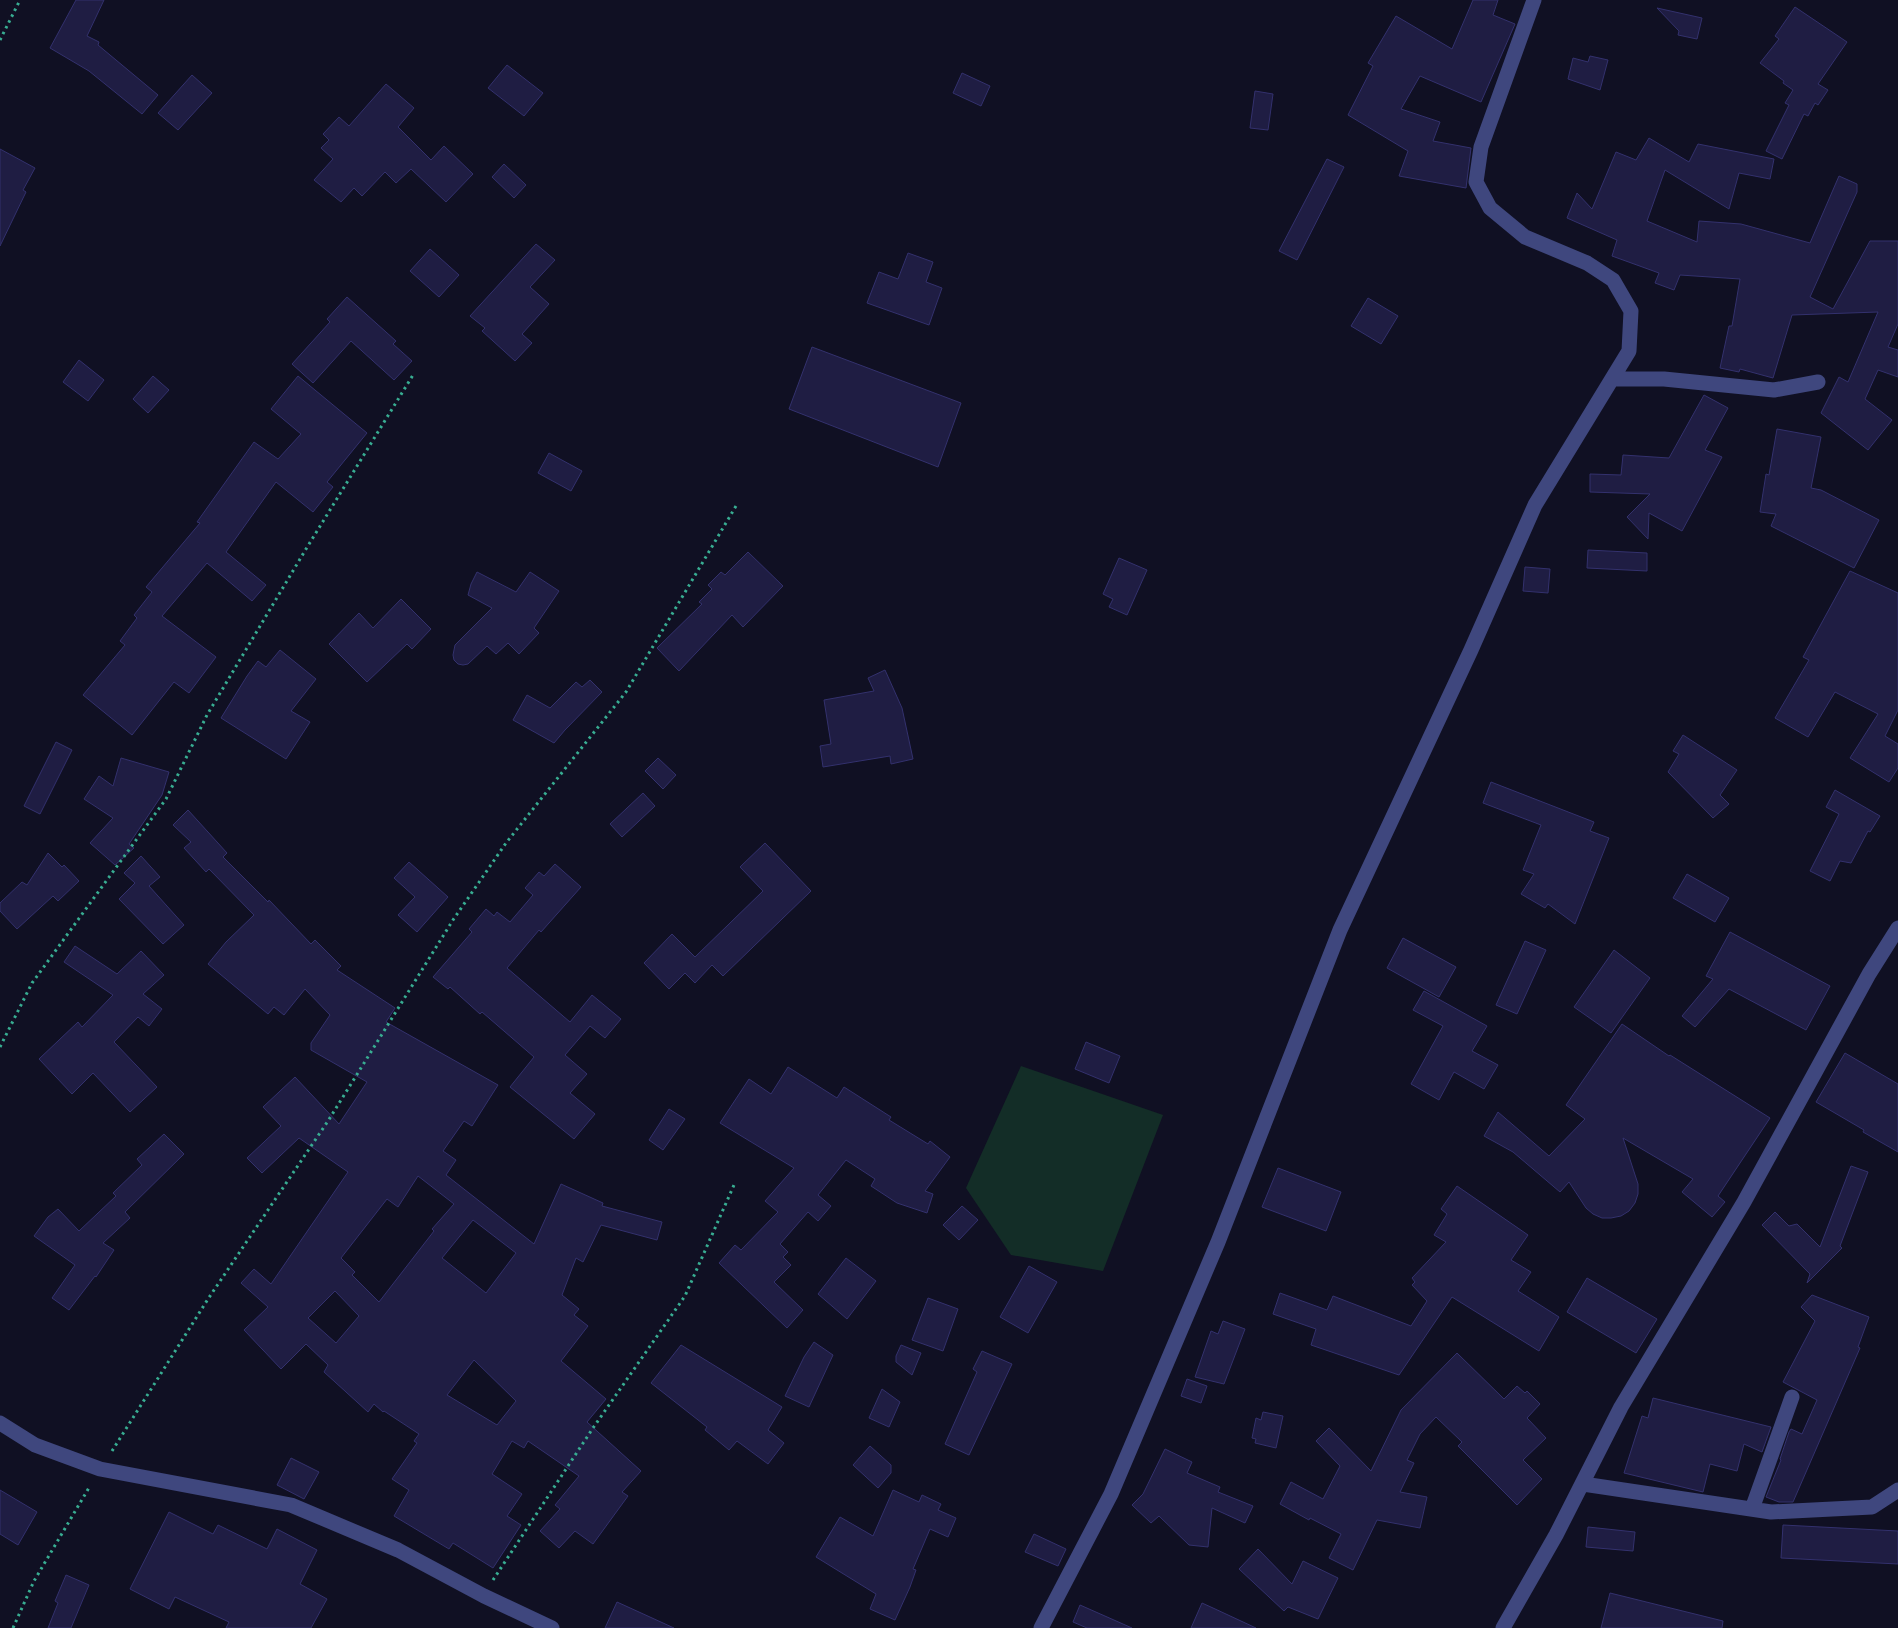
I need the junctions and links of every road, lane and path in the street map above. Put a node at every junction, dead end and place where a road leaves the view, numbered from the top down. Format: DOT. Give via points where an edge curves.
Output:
graph roads {
  1 [pos="20,0"];
  2 [pos="1534,0"];
  3 [pos="0,40"];
  4 [pos="413,375"];
  5 [pos="1612,379"];
  6 [pos="1818,382"];
  7 [pos="736,506"];
  8 [pos="1898,928"];
  9 [pos="0,1047"];
  10 [pos="734,1185"];
  11 [pos="1792,1397"];
  12 [pos="0,1423"];
  13 [pos="100,1470"];
  14 [pos="1583,1484"];
  15 [pos="1898,1490"];
  16 [pos="1752,1509"];
  17 [pos="484,1596"];
  18 [pos="12,1628"];
  19 [pos="552,1628"];
  20 [pos="1041,1628"];
  21 [pos="1503,1628"];
  1 -- 3 [label="path"];
  2 -- 5 [label="street" via="1480,147 1476,182 1490,208 1525,238 1587,263 1613,280 1631,311 1629,351"];
  4 -- 9 [label="path" via="207,714 166,799 32,983"];
  5 -- 6 [label="street" via="1664,379 1774,390"];
  5 -- 20 [label="street" via="1535,505 1472,650 1340,930 1218,1242 1118,1476"];
  7 -- 13 [label="path" via="626,692 506,842 458,912 328,1121 208,1299"];
  8 -- 14 [label="street" via="1869,974 1744,1202 1621,1407"];
  10 -- 17 [label="path" via="685,1296 593,1428"];
  11 -- 16 [label="street"];
  12 -- 13 [label="street" via="35,1445"];
  13 -- 17 [label="street" via="291,1506 398,1550"];
  13 -- 18 [label="path" via="34,1581"];
  14 -- 16 [label="street"];
  14 -- 21 [label="street"];
  15 -- 16 [label="street" via="1872,1507 1771,1512"];
  17 -- 19 [label="street"];
}
